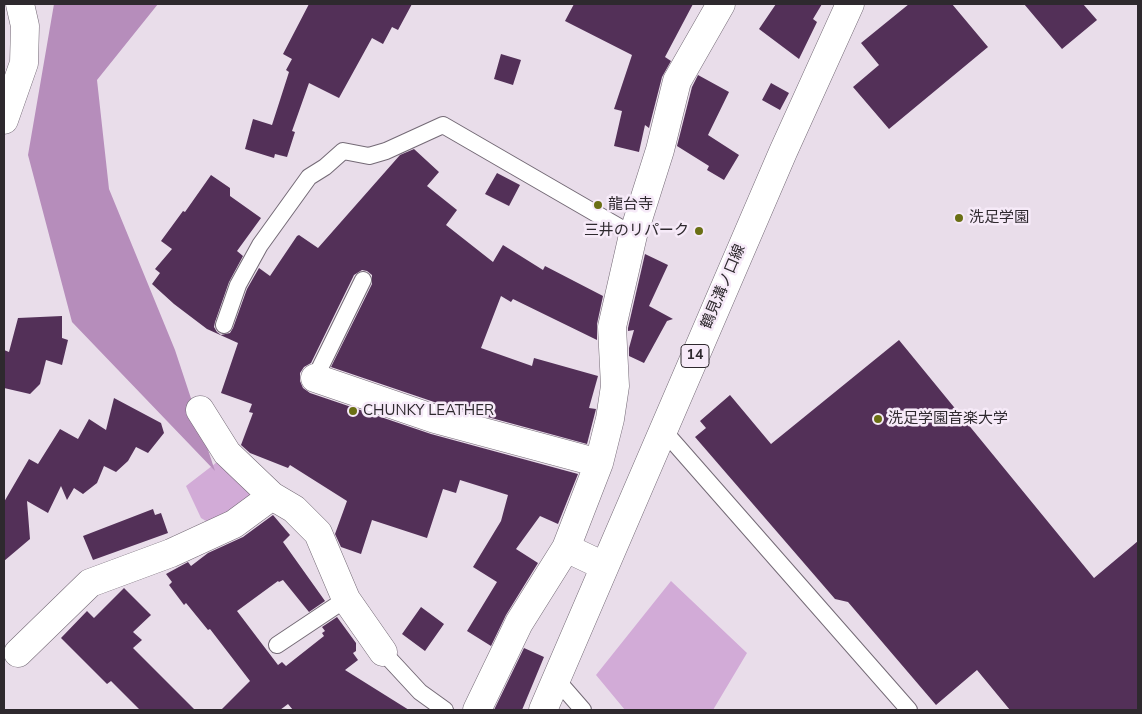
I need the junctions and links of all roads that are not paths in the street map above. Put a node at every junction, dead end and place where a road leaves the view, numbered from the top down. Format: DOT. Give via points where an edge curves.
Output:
graph roads {
  1 [pos="20,4"];
  2 [pos="721,4"];
  3 [pos="850,4"];
  4 [pos="4,120"];
  5 [pos="633,235"];
  6 [pos="363,280"];
  7 [pos="224,325"];
  8 [pos="316,378"];
  9 [pos="200,410"];
  10 [pos="663,430"];
  11 [pos="599,463"];
  12 [pos="272,496"];
  13 [pos="566,548"];
  14 [pos="604,566"];
  15 [pos="346,599"];
  16 [pos="277,645"];
  17 [pos="384,652"];
  18 [pos="18,653"];
  19 [pos="556,680"];
  20 [pos="545,709"];
  21 [pos="445,710"];
  22 [pos="477,710"];
  23 [pos="583,710"];
  24 [pos="908,710"];
  1 -- 4 [label="street" via="25,26 24,63"];
  2 -- 5 [label="street" via="677,81 660,150"];
  3 -- 10 [label="street, 鶴見溝ノ口線 / 14"];
  5 -- 7 [label="lane" via="443,125 369,156 343,151 309,177 260,245 238,285"];
  5 -- 11 [label="street" via="612,327 615,386"];
  6 -- 8 [label="lane"];
  8 -- 11 [label="street" via="434,419"];
  9 -- 12 [label="street" via="227,453"];
  10 -- 14 [label="street, 鶴見溝ノ口線 / 14"];
  10 -- 24 [label="lane"];
  11 -- 13 [label="street"];
  12 -- 15 [label="street" via="294,509 318,533"];
  12 -- 18 [label="street" via="234,524 171,553 90,583"];
  13 -- 14 [label="street"];
  13 -- 22 [label="street" via="519,623"];
  14 -- 19 [label="street, 鶴見溝ノ口線 / 14"];
  15 -- 16 [label="lane"];
  15 -- 17 [label="street"];
  17 -- 21 [label="lane" via="420,692"];
  19 -- 20 [label="street, 鶴見溝ノ口線 / 14"];
  19 -- 23 [label="lane"];
}
